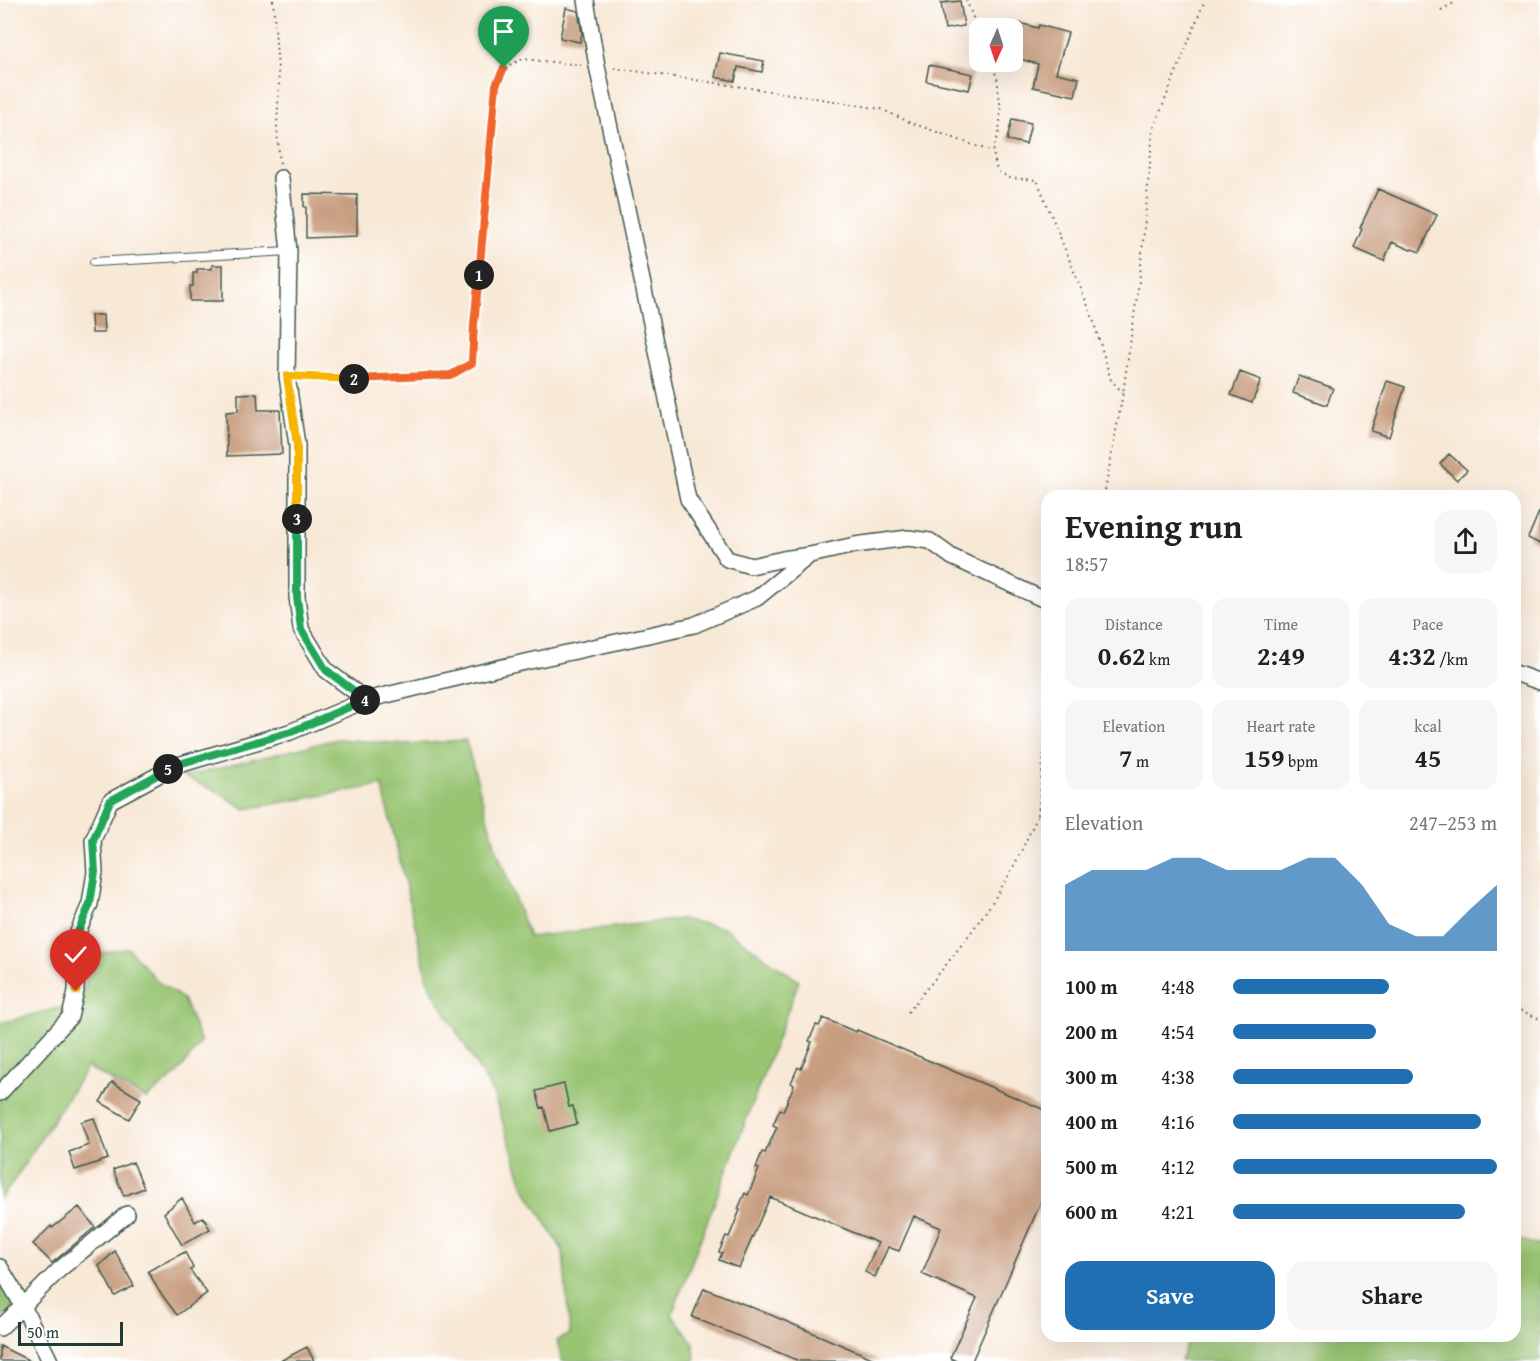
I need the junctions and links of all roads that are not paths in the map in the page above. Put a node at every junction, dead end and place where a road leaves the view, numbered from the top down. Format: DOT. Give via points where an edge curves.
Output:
graph roads {
  1 [pos="586,0"];
  2 [pos="281,178"];
  3 [pos="289,250"];
  4 [pos="94,262"];
  5 [pos="810,555"];
  6 [pos="1041,598"];
  7 [pos="1521,675"];
  8 [pos="1540,682"];
  9 [pos="366,700"];
  10 [pos="0,1093"];
  11 [pos="127,1214"];
  12 [pos="0,1267"];
  13 [pos="23,1306"];
  14 [pos="0,1328"];
  15 [pos="50,1361"];
  1 -- 5 [label="street" via="688,499 727,559 751,566"];
  2 -- 3 [label="street"];
  3 -- 4 [label="lane"];
  3 -- 9 [label="street" via="287,376 297,445 297,597 301,629 326,670"];
  5 -- 6 [label="street" via="908,538 930,541 952,557"];
  5 -- 9 [label="street" via="757,598 694,625"];
  7 -- 8 [label="street"];
  9 -- 10 [label="street" via="291,732 175,765 110,801 93,840 95,872 90,904 78,932 76,991 70,1017"];
  11 -- 13 [label="street" via="60,1269"];
  12 -- 13 [label="street"];
  13 -- 14 [label="street"];
  13 -- 15 [label="street"];
}
